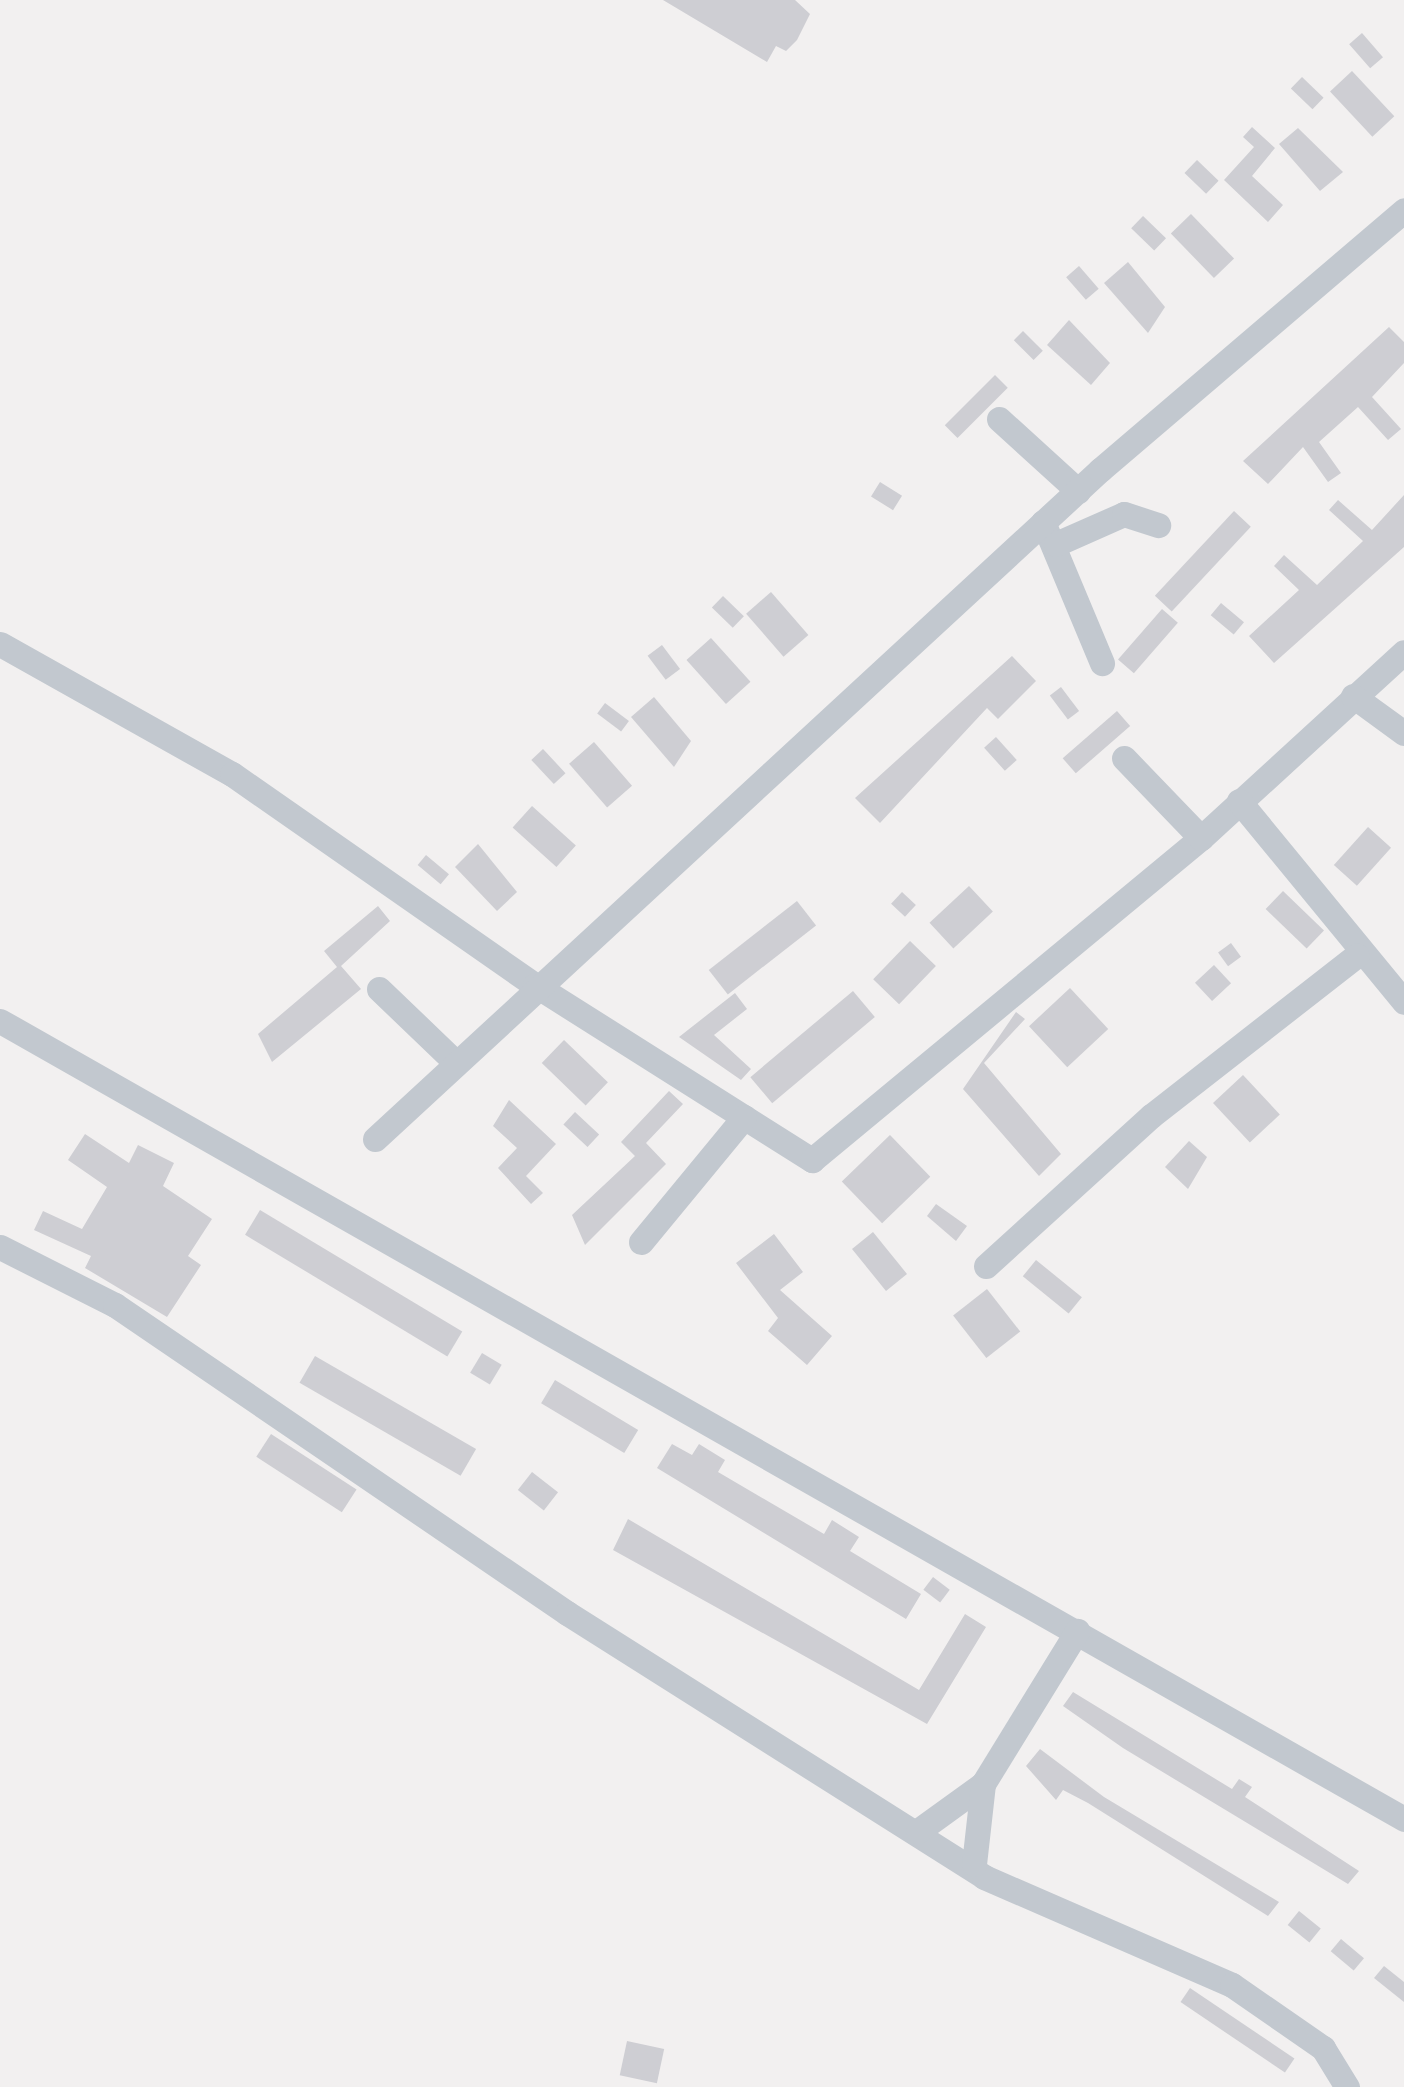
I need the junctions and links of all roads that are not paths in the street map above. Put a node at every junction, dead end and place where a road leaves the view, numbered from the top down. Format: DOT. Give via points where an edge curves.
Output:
graph roads {
  1 [pos="1404,210"];
  2 [pos="999,419"];
  3 [pos="1078,490"];
  4 [pos="1158,525"];
  5 [pos="1050,533"];
  6 [pos="0,644"];
  7 [pos="1404,652"];
  8 [pos="1102,663"];
  9 [pos="1353,696"];
  10 [pos="1404,733"];
  11 [pos="1124,758"];
  12 [pos="1239,801"];
  13 [pos="1201,838"];
  14 [pos="1357,955"];
  15 [pos="535,986"];
  16 [pos="379,989"];
  17 [pos="1404,1002"];
  18 [pos="0,1021"];
  19 [pos="455,1062"];
  20 [pos="744,1116"];
  21 [pos="374,1139"];
  22 [pos="640,1242"];
  23 [pos="0,1247"];
  24 [pos="986,1266"];
  25 [pos="1077,1631"];
  26 [pos="983,1784"];
  27 [pos="1404,1819"];
  28 [pos="918,1831"];
  29 [pos="974,1864"];
  30 [pos="1347,2087"];
  1 -- 3 [label="street"];
  2 -- 3 [label="street"];
  3 -- 5 [label="street"];
  4 -- 5 [label="street" via="1124,514"];
  5 -- 8 [label="street"];
  5 -- 15 [label="street"];
  6 -- 15 [label="street" via="232,774"];
  7 -- 9 [label="street"];
  9 -- 10 [label="street"];
  9 -- 12 [label="street"];
  11 -- 13 [label="street"];
  12 -- 13 [label="street"];
  12 -- 14 [label="street"];
  13 -- 20 [label="street" via="812,1160"];
  14 -- 17 [label="street"];
  14 -- 24 [label="street" via="1151,1116"];
  15 -- 19 [label="street"];
  15 -- 20 [label="street"];
  16 -- 19 [label="street"];
  18 -- 25 [label="street"];
  19 -- 21 [label="street"];
  20 -- 22 [label="street"];
  23 -- 28 [label="street" via="114,1305 566,1613"];
  25 -- 26 [label="street"];
  25 -- 27 [label="street"];
  26 -- 28 [label="street"];
  26 -- 29 [label="street"];
  28 -- 29 [label="street"];
  29 -- 30 [label="street" via="1232,1985 1323,2048"];
}
